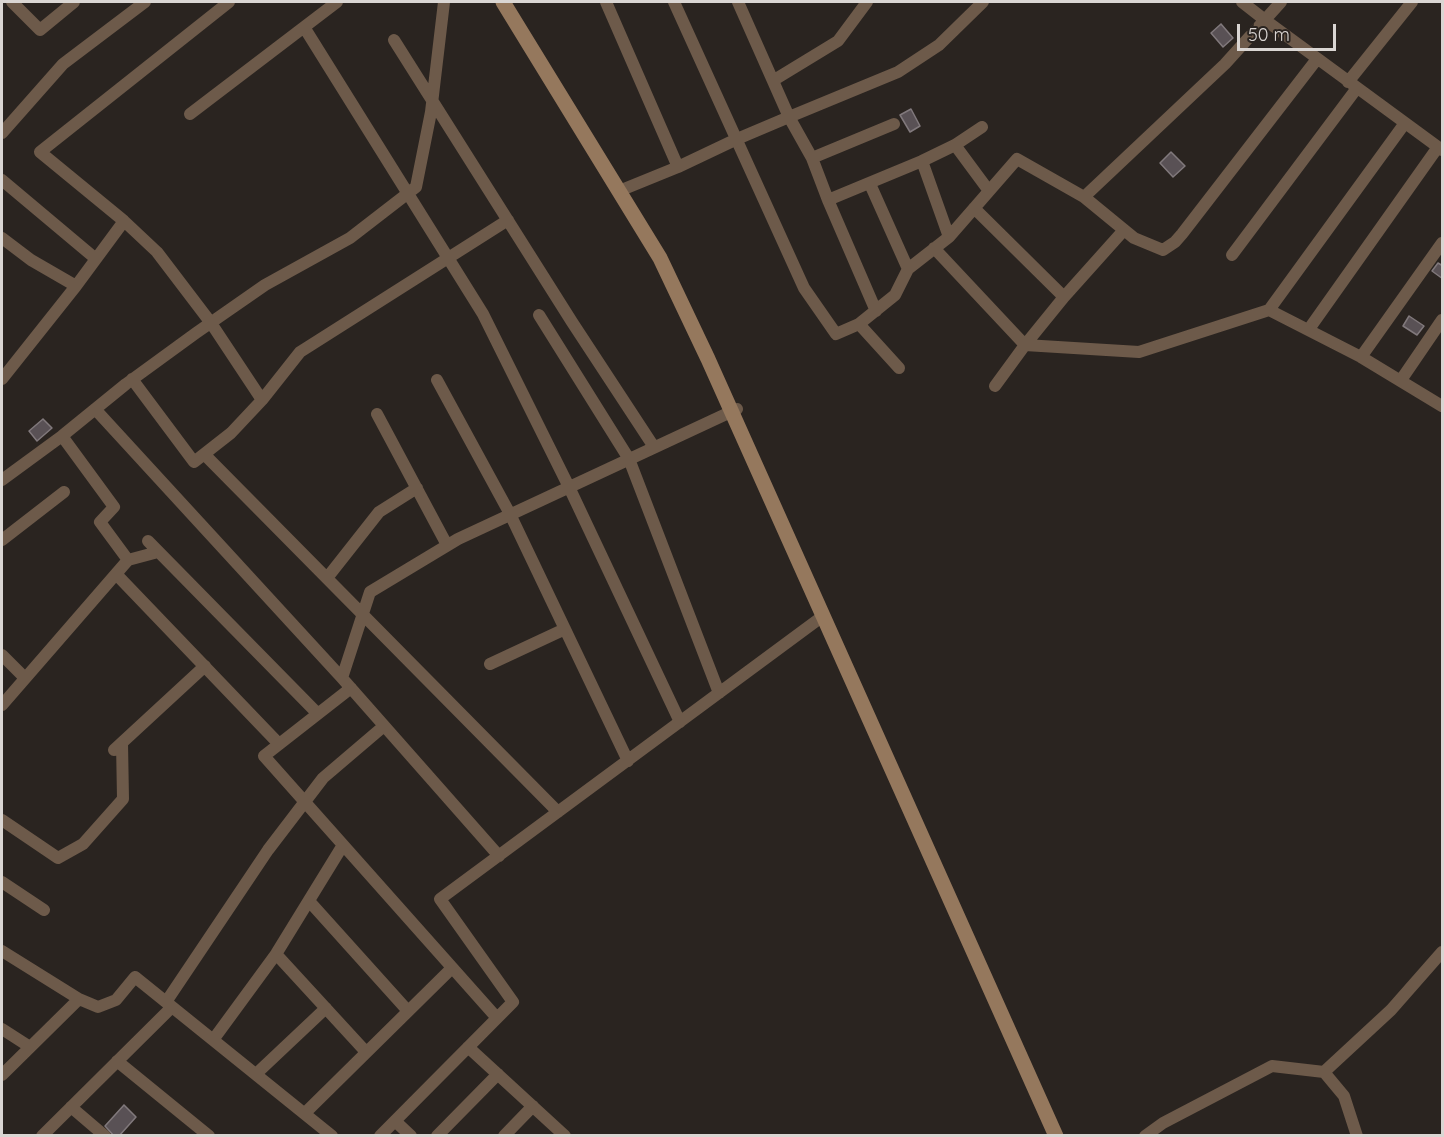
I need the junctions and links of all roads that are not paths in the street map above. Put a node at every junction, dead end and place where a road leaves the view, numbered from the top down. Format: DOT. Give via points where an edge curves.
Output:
graph roads {
  1 [pos="12,2"];
  2 [pos="74,2"];
  3 [pos="145,2"];
  4 [pos="229,2"];
  5 [pos="337,2"];
  6 [pos="444,2"];
  7 [pos="503,2"];
  8 [pos="606,2"];
  9 [pos="674,2"];
  10 [pos="738,2"];
  11 [pos="867,2"];
  12 [pos="983,2"];
  13 [pos="1242,2"];
  14 [pos="1281,2"];
  15 [pos="1412,2"];
  16 [pos="1265,20"];
  17 [pos="304,27"];
  18 [pos="394,40"];
  19 [pos="1317,59"];
  20 [pos="774,80"];
  21 [pos="1353,85"];
  22 [pos="432,100"];
  23 [pos="190,114"];
  24 [pos="789,117"];
  25 [pos="1405,123"];
  26 [pos="894,124"];
  27 [pos="982,127"];
  28 [pos="2,132"];
  29 [pos="737,139"];
  30 [pos="955,145"];
  31 [pos="1440,149"];
  32 [pos="812,158"];
  33 [pos="922,161"];
  34 [pos="678,167"];
  35 [pos="2,180"];
  36 [pos="870,184"];
  37 [pos="619,191"];
  38 [pos="989,191"];
  39 [pos="408,193"];
  40 [pos="1084,197"];
  41 [pos="828,200"];
  42 [pos="974,208"];
  43 [pos="508,220"];
  44 [pos="124,221"];
  45 [pos="1124,230"];
  46 [pos="949,237"];
  47 [pos="2,238"];
  48 [pos="1443,243"];
  49 [pos="934,249"];
  50 [pos="1232,255"];
  51 [pos="448,258"];
  52 [pos="96,259"];
  53 [pos="908,269"];
  54 [pos="76,286"];
  55 [pos="1064,297"];
  56 [pos="1269,310"];
  57 [pos="876,311"];
  58 [pos="539,315"];
  59 [pos="1443,320"];
  60 [pos="211,323"];
  61 [pos="859,324"];
  62 [pos="1309,330"];
  63 [pos="1025,345"];
  64 [pos="1361,357"];
  65 [pos="899,368"];
  66 [pos="3,374"];
  67 [pos="132,379"];
  68 [pos="437,380"];
  69 [pos="1401,380"];
  70 [pos="995,386"];
  71 [pos="262,400"];
  72 [pos="1442,405"];
  73 [pos="95,409"];
  74 [pos="734,410"];
  75 [pos="377,414"];
  76 [pos="62,436"];
  77 [pos="654,447"];
  78 [pos="204,454"];
  79 [pos="629,459"];
  80 [pos="2,480"];
  81 [pos="569,487"];
  82 [pos="417,488"];
  83 [pos="64,492"];
  84 [pos="510,514"];
  85 [pos="2,540"];
  86 [pos="148,541"];
  87 [pos="447,545"];
  88 [pos="158,552"];
  89 [pos="128,560"];
  90 [pos="116,573"];
  91 [pos="327,579"];
  92 [pos="363,615"];
  93 [pos="823,616"];
  94 [pos="565,629"];
  95 [pos="2,655"];
  96 [pos="490,664"];
  97 [pos="205,666"];
  98 [pos="25,678"];
  99 [pos="342,678"];
  100 [pos="351,688"];
  101 [pos="719,693"];
  102 [pos="2,705"];
  103 [pos="318,714"];
  104 [pos="680,722"];
  105 [pos="384,726"];
  106 [pos="279,744"];
  107 [pos="628,761"];
  108 [pos="305,802"];
  109 [pos="558,812"];
  110 [pos="2,820"];
  111 [pos="343,845"];
  112 [pos="499,856"];
  113 [pos="2,882"];
  114 [pos="309,901"];
  115 [pos="44,910"];
  116 [pos="2,951"];
  117 [pos="1443,952"];
  118 [pos="276,954"];
  119 [pos="452,968"];
  120 [pos="79,999"];
  121 [pos="169,1004"];
  122 [pos="326,1008"];
  123 [pos="408,1011"];
  124 [pos="497,1018"];
  125 [pos="2,1029"];
  126 [pos="213,1040"];
  127 [pos="30,1047"];
  128 [pos="468,1047"];
  129 [pos="366,1052"];
  130 [pos="117,1061"];
  131 [pos="1324,1072"];
  132 [pos="256,1074"];
  133 [pos="498,1074"];
  134 [pos="2,1075"];
  135 [pos="533,1106"];
  136 [pos="71,1107"];
  137 [pos="305,1113"];
  138 [pos="395,1121"];
  139 [pos="42,1136"];
  140 [pos="105,1136"];
  141 [pos="210,1136"];
  142 [pos="332,1136"];
  143 [pos="380,1136"];
  144 [pos="411,1136"];
  145 [pos="437,1136"];
  146 [pos="504,1136"];
  147 [pos="565,1136"];
  148 [pos="1056,1136"];
  149 [pos="1145,1136"];
  150 [pos="1357,1136"];
  1 -- 2 [label="street" via="40,30"];
  3 -- 28 [label="street" via="63,64"];
  4 -- 44 [label="street" via="40,152"];
  5 -- 17 [label="street"];
  6 -- 22 [label="street"];
  7 -- 37 [label="street"];
  8 -- 34 [label="street"];
  9 -- 29 [label="street"];
  10 -- 20 [label="street"];
  11 -- 20 [label="street" via="838,41"];
  12 -- 24 [label="street" via="939,45 898,72"];
  13 -- 16 [label="street"];
  14 -- 16 [label="street"];
  15 -- 21 [label="street"];
  16 -- 19 [label="street"];
  16 -- 40 [label="street" via="1225,64"];
  17 -- 23 [label="street"];
  17 -- 39 [label="street"];
  18 -- 22 [label="street"];
  19 -- 21 [label="street"];
  19 -- 45 [label="street" via="1175,242 1163,250"];
  20 -- 24 [label="street"];
  21 -- 25 [label="street"];
  21 -- 50 [label="street"];
  22 -- 39 [label="street" via="416,187"];
  22 -- 43 [label="street"];
  24 -- 29 [label="street"];
  24 -- 32 [label="street"];
  25 -- 31 [label="street"];
  25 -- 56 [label="street"];
  26 -- 32 [label="street"];
  27 -- 30 [label="street"];
  29 -- 34 [label="street"];
  29 -- 61 [label="street" via="804,288 836,334"];
  30 -- 33 [label="street"];
  30 -- 38 [label="street"];
  31 -- 62 [label="street"];
  32 -- 41 [label="street"];
  33 -- 36 [label="street"];
  33 -- 46 [label="street"];
  34 -- 37 [label="street"];
  35 -- 52 [label="street"];
  36 -- 41 [label="street"];
  36 -- 53 [label="street"];
  37 -- 74 [label="street" via="660,258"];
  38 -- 40 [label="street" via="1017,159"];
  38 -- 42 [label="street"];
  39 -- 51 [label="street"];
  39 -- 60 [label="street" via="350,238 265,285"];
  40 -- 45 [label="street"];
  41 -- 57 [label="street"];
  42 -- 46 [label="street"];
  42 -- 55 [label="street"];
  43 -- 51 [label="street"];
  43 -- 77 [label="street"];
  44 -- 52 [label="street"];
  44 -- 60 [label="street" via="157,252"];
  45 -- 55 [label="street"];
  46 -- 49 [label="street"];
  47 -- 54 [label="street"];
  48 -- 64 [label="street"];
  49 -- 53 [label="street"];
  49 -- 63 [label="street"];
  51 -- 71 [label="street" via="300,352"];
  51 -- 81 [label="street" via="483,314"];
  52 -- 54 [label="street"];
  53 -- 57 [label="street" via="895,295"];
  54 -- 66 [label="street"];
  55 -- 63 [label="street"];
  56 -- 62 [label="street"];
  56 -- 63 [label="street" via="1139,352"];
  57 -- 61 [label="street"];
  58 -- 79 [label="street"];
  59 -- 69 [label="street"];
  60 -- 67 [label="street"];
  60 -- 71 [label="street"];
  61 -- 65 [label="street"];
  62 -- 64 [label="street"];
  63 -- 70 [label="street"];
  64 -- 69 [label="street"];
  67 -- 73 [label="street"];
  67 -- 78 [label="street" via="194,462"];
  68 -- 84 [label="street"];
  69 -- 72 [label="street"];
  71 -- 78 [label="street" via="231,433"];
  73 -- 76 [label="street"];
  73 -- 99 [label="street"];
  74 -- 77 [label="street"];
  74 -- 93 [label="street"];
  75 -- 82 [label="street"];
  76 -- 80 [label="street"];
  76 -- 89 [label="street" via="114,507 100,522"];
  77 -- 79 [label="street"];
  78 -- 91 [label="street"];
  79 -- 81 [label="street"];
  79 -- 101 [label="street"];
  81 -- 84 [label="street"];
  81 -- 104 [label="street"];
  82 -- 87 [label="street"];
  82 -- 91 [label="street" via="379,512"];
  83 -- 85 [label="street"];
  84 -- 87 [label="street"];
  84 -- 94 [label="street"];
  86 -- 88 [label="street"];
  87 -- 92 [label="street" via="370,592"];
  88 -- 89 [label="street"];
  88 -- 103 [label="street"];
  89 -- 90 [label="street"];
  90 -- 97 [label="street"];
  90 -- 98 [label="street"];
  91 -- 92 [label="street"];
  92 -- 99 [label="street"];
  92 -- 109 [label="street"];
  93 -- 101 [label="street"];
  93 -- 148 [label="street"];
  94 -- 96 [label="street"];
  94 -- 107 [label="street"];
  95 -- 98 [label="street"];
  97 -- 106 [label="street"];
  97 -- 110 [label="street" via="118,747 123,799 83,844 58,858"];
  98 -- 102 [label="street"];
  99 -- 100 [label="street"];
  100 -- 103 [label="street"];
  100 -- 105 [label="street"];
  101 -- 104 [label="street"];
  103 -- 106 [label="street"];
  104 -- 107 [label="street"];
  105 -- 108 [label="street" via="323,778"];
  105 -- 112 [label="street"];
  106 -- 108 [label="street" via="264,756"];
  107 -- 109 [label="street"];
  108 -- 111 [label="street"];
  108 -- 121 [label="street" via="268,850"];
  109 -- 112 [label="street"];
  111 -- 114 [label="street"];
  111 -- 119 [label="street"];
  112 -- 124 [label="street" via="440,899 513,1002"];
  113 -- 115 [label="street"];
  114 -- 118 [label="street"];
  114 -- 123 [label="street"];
  116 -- 120 [label="street"];
  117 -- 131 [label="street" via="1391,1010"];
  118 -- 122 [label="street"];
  118 -- 126 [label="street"];
  119 -- 123 [label="street"];
  119 -- 124 [label="street"];
  120 -- 121 [label="street" via="98,1007 116,1000 135,977"];
  120 -- 127 [label="street"];
  121 -- 126 [label="street"];
  121 -- 130 [label="street"];
  122 -- 129 [label="street"];
  122 -- 132 [label="street"];
  123 -- 129 [label="street"];
  124 -- 128 [label="street"];
  125 -- 127 [label="street"];
  126 -- 132 [label="street"];
  127 -- 134 [label="street"];
  128 -- 133 [label="street"];
  128 -- 138 [label="street"];
  129 -- 137 [label="street"];
  130 -- 136 [label="street"];
  130 -- 141 [label="street"];
  131 -- 149 [label="street" via="1272,1066"];
  131 -- 150 [label="street" via="1344,1096"];
  132 -- 137 [label="street"];
  133 -- 135 [label="street"];
  133 -- 145 [label="street"];
  135 -- 146 [label="street"];
  135 -- 147 [label="street"];
  136 -- 139 [label="street"];
  136 -- 140 [label="street"];
  137 -- 142 [label="street"];
  138 -- 143 [label="street"];
  138 -- 144 [label="street"];
}
